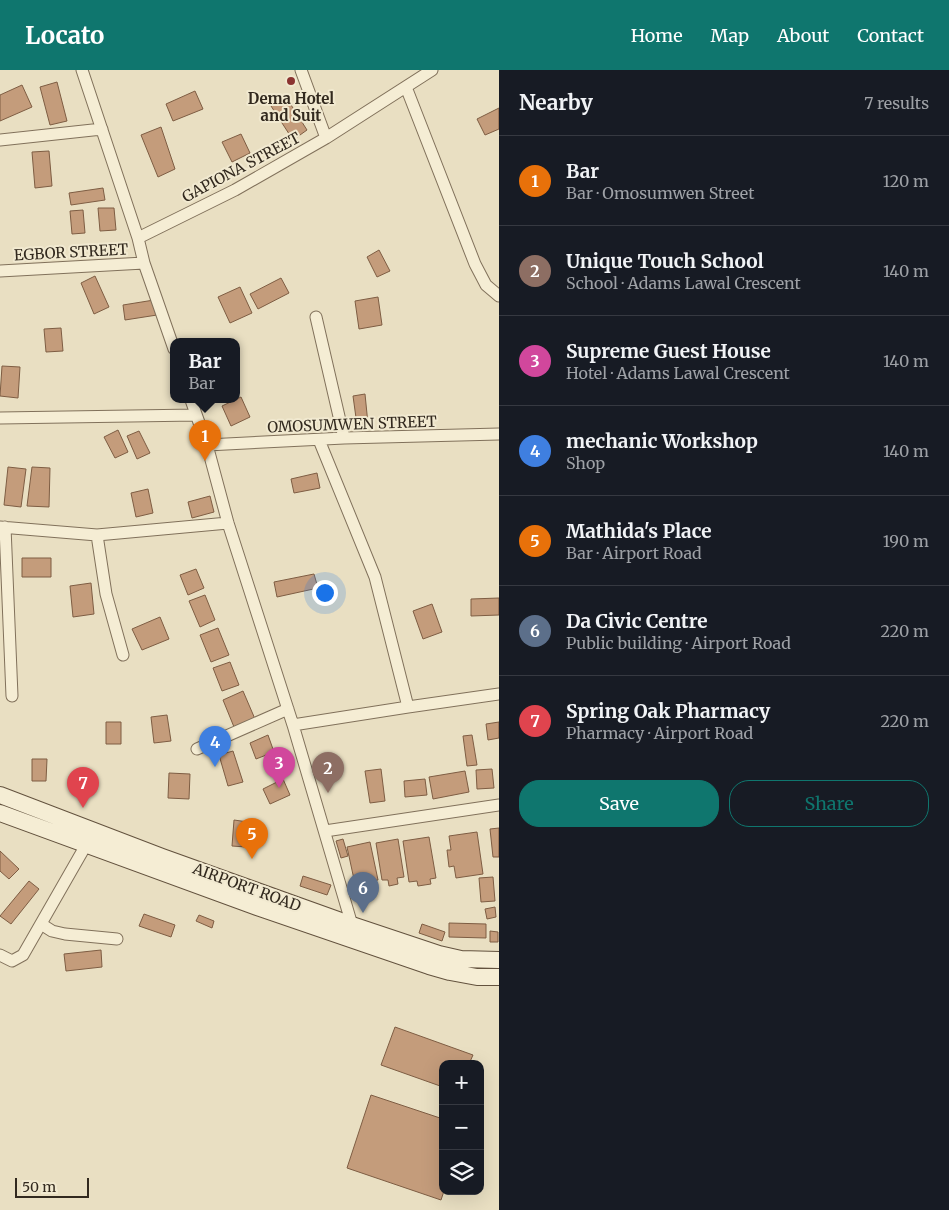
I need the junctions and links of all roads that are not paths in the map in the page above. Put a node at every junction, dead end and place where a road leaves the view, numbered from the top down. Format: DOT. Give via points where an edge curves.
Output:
graph roads {
  1 [pos="82,70"];
  2 [pos="301,70"];
  3 [pos="432,70"];
  4 [pos="406,87"];
  5 [pos="102,129"];
  6 [pos="326,138"];
  7 [pos="0,140"];
  8 [pos="138,238"];
  9 [pos="144,263"];
  10 [pos="0,271"];
  11 [pos="499,296"];
  12 [pos="316,317"];
  13 [pos="170,338"];
  14 [pos="192,403"];
  15 [pos="196,415"];
  16 [pos="0,418"];
  17 [pos="499,434"];
  18 [pos="344,438"];
  19 [pos="318,440"];
  20 [pos="207,445"];
  21 [pos="228,523"];
  22 [pos="2,527"];
  23 [pos="97,535"];
  24 [pos="123,655"];
  25 [pos="499,694"];
  26 [pos="12,696"];
  27 [pos="408,707"];
  28 [pos="288,709"];
  29 [pos="293,725"];
  30 [pos="197,749"];
  31 [pos="0,796"];
  32 [pos="499,805"];
  33 [pos="0,813"];
  34 [pos="326,831"];
  35 [pos="86,844"];
  36 [pos="159,864"];
  37 [pos="41,924"];
  38 [pos="352,925"];
  39 [pos="117,939"];
  40 [pos="0,955"];
  41 [pos="499,960"];
  42 [pos="499,976"];
  1 -- 5 [label="street"];
  2 -- 6 [label="street"];
  3 -- 4 [label="street, GAPIONA STREET"];
  4 -- 6 [label="street, GAPIONA STREET"];
  4 -- 11 [label="street" via="475,264 486,285"];
  5 -- 7 [label="street"];
  5 -- 8 [label="street"];
  6 -- 8 [label="street, GAPIONA STREET" via="235,190"];
  8 -- 9 [label="street"];
  9 -- 10 [label="street, EGBOR STREET"];
  9 -- 13 [label="street"];
  12 -- 18 [label="street"];
  14 -- 15 [label="street"];
  15 -- 16 [label="street"];
  15 -- 20 [label="street"];
  17 -- 18 [label="street, OMOSUMWEN STREET"];
  18 -- 19 [label="street, OMOSUMWEN STREET"];
  19 -- 20 [label="street, OMOSUMWEN STREET"];
  19 -- 27 [label="street" via="375,577"];
  20 -- 21 [label="street"];
  21 -- 23 [label="street"];
  21 -- 28 [label="street"];
  22 -- 23 [label="street"];
  22 -- 26 [label="street"];
  23 -- 24 [label="street" via="106,594"];
  25 -- 27 [label="street"];
  27 -- 29 [label="street"];
  28 -- 29 [label="street"];
  28 -- 30 [label="street"];
  29 -- 34 [label="street"];
  31 -- 36 [label="main road, AIRPORT ROAD"];
  32 -- 34 [label="street"];
  33 -- 35 [label="main road, AIRPORT ROAD"];
  34 -- 38 [label="street"];
  35 -- 36 [label="main road, AIRPORT ROAD"];
  35 -- 37 [label="street"];
  36 -- 38 [label="main road, AIRPORT ROAD"];
  36 -- 42 [label="main road, AIRPORT ROAD" via="257,907 429,966 476,977"];
  37 -- 39 [label="street" via="52,932"];
  37 -- 40 [label="street" via="23,955 12,961"];
  38 -- 41 [label="main road, AIRPORT ROAD" via="439,954 461,959"];
}
